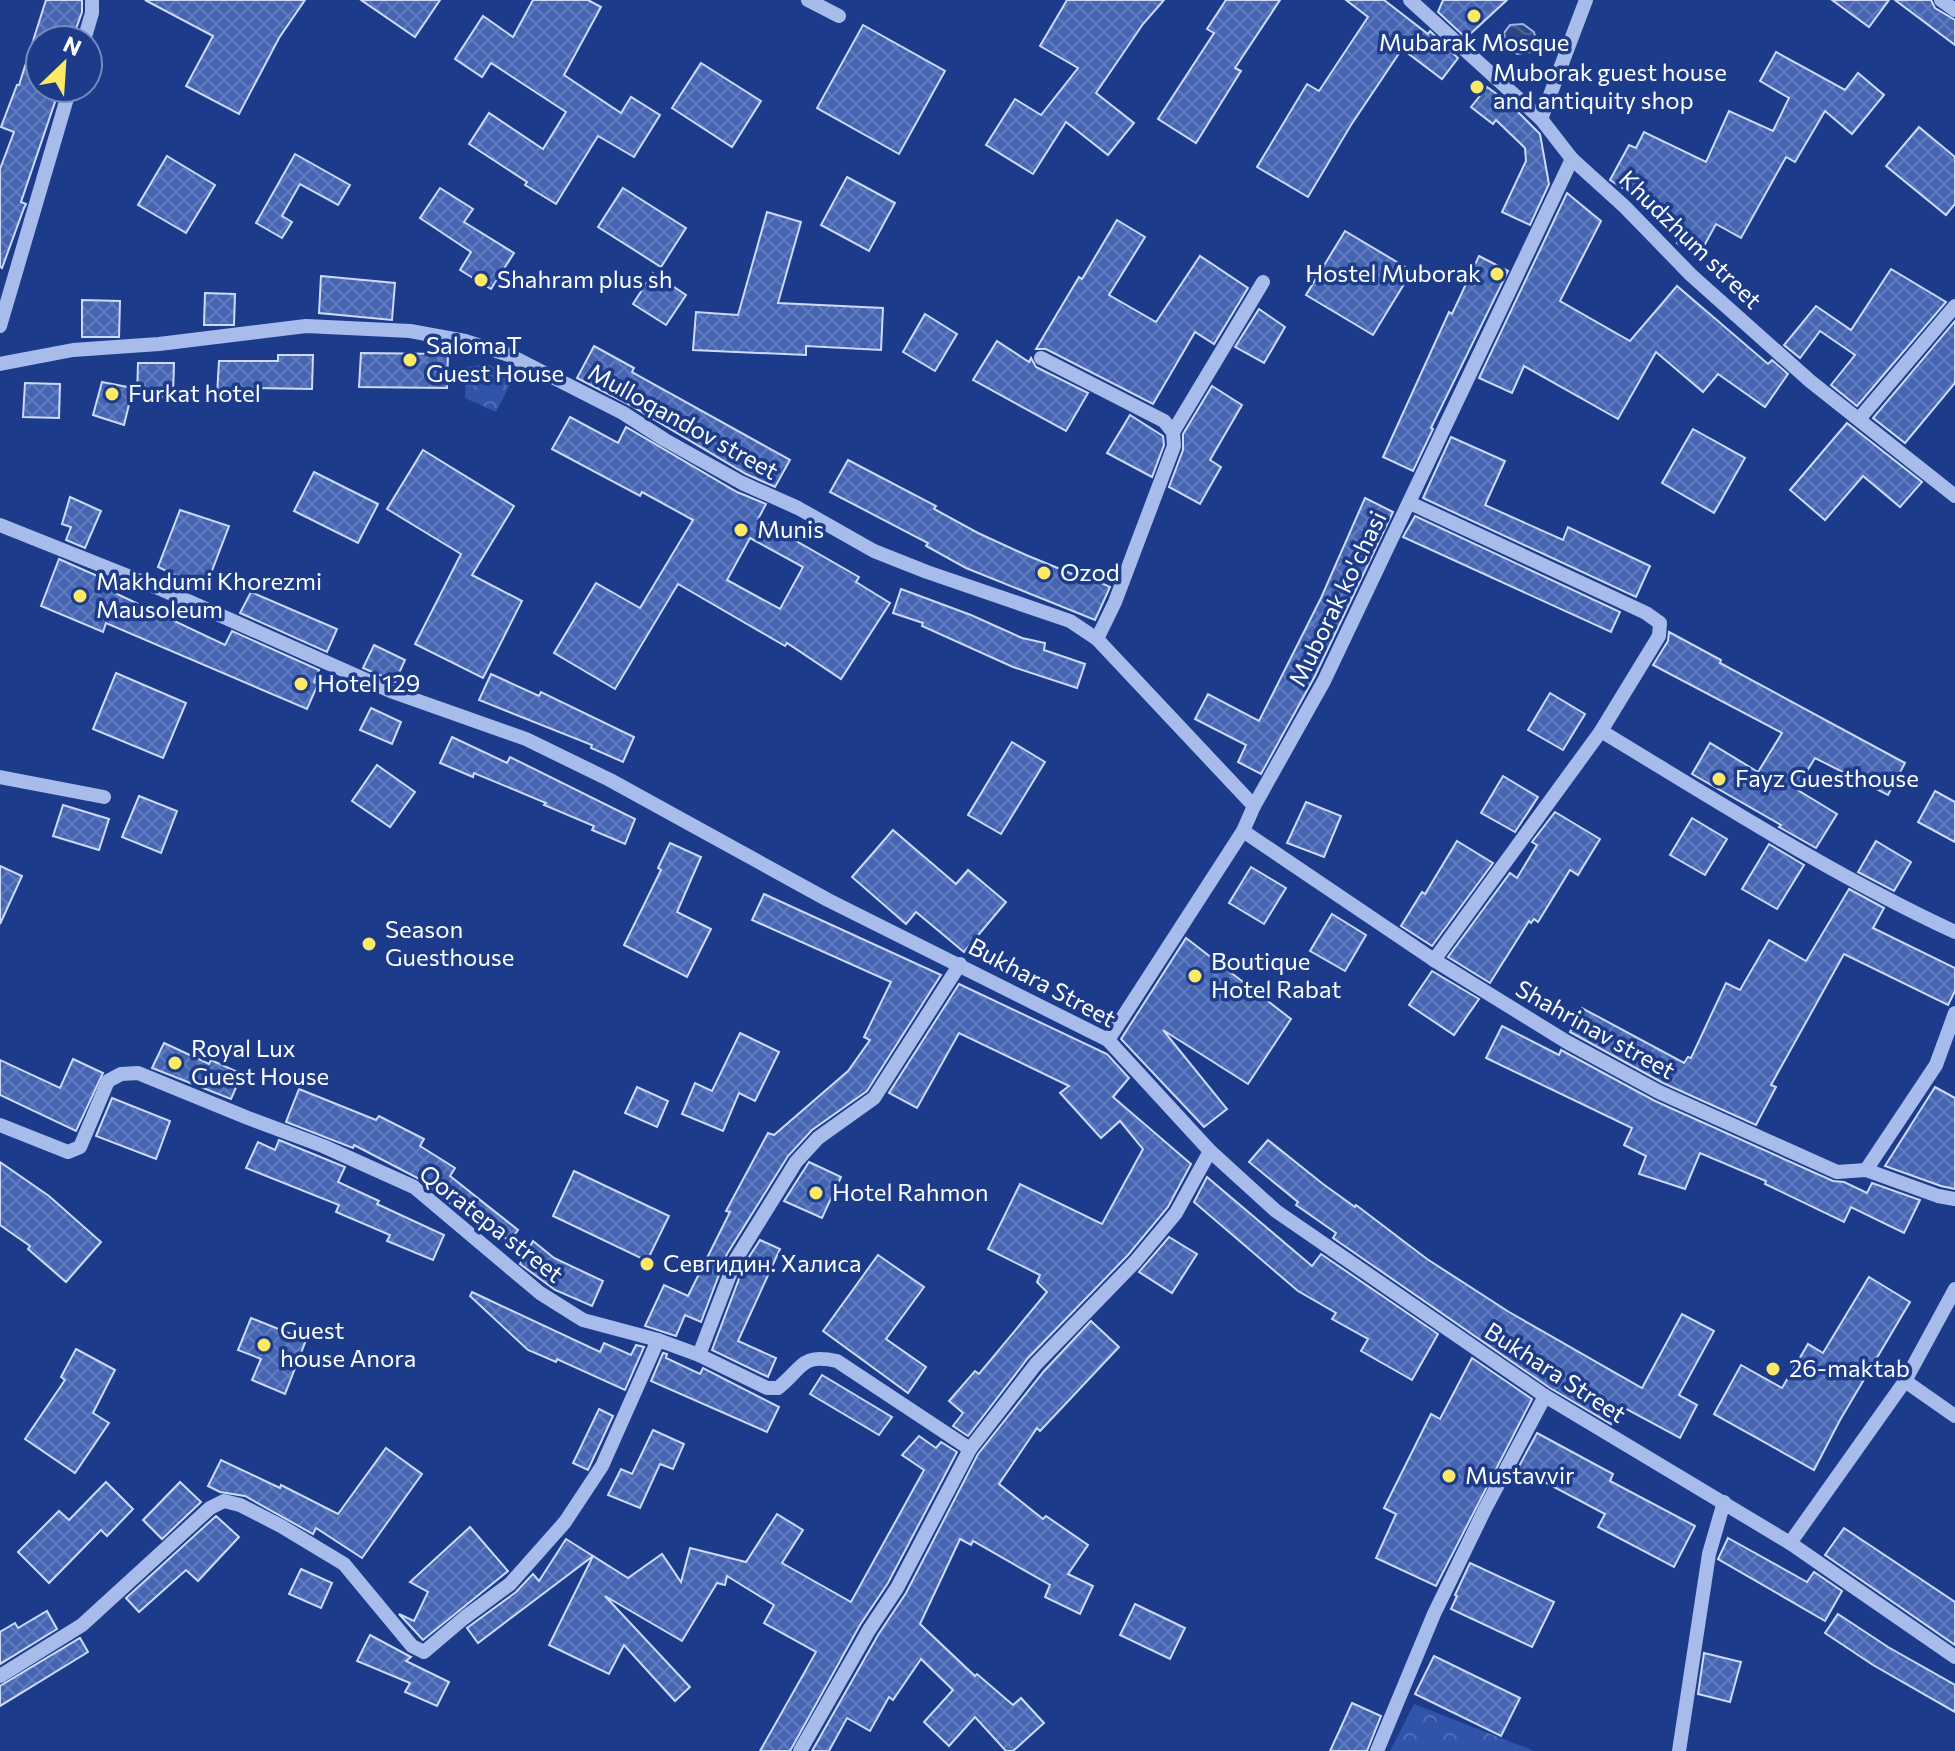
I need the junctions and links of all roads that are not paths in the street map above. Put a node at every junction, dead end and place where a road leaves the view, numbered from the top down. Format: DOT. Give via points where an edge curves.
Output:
graph roads {
  1 [pos="92,0"];
  2 [pos="808,0"];
  3 [pos="1410,0"];
  4 [pos="1586,0"];
  5 [pos="1941,0"];
  6 [pos="1955,10"];
  7 [pos="839,16"];
  8 [pos="89,24"];
  9 [pos="65,104"];
  10 [pos="1541,119"];
  11 [pos="1572,159"];
  12 [pos="1263,282"];
  13 [pos="1955,306"];
  14 [pos="0,326"];
  15 [pos="1041,358"];
  16 [pos="0,364"];
  17 [pos="1859,419"];
  18 [pos="1173,432"];
  19 [pos="1955,496"];
  20 [pos="1410,503"];
  21 [pos="0,525"];
  22 [pos="1097,639"];
  23 [pos="1601,731"];
  24 [pos="0,777"];
  25 [pos="104,797"];
  26 [pos="1254,806"];
  27 [pos="1243,831"];
  28 [pos="1955,932"];
  29 [pos="1434,960"];
  30 [pos="960,964"];
  31 [pos="1955,1013"];
  32 [pos="1108,1040"];
  33 [pos="0,1125"];
  34 [pos="1210,1151"];
  35 [pos="1866,1170"];
  36 [pos="1955,1199"];
  37 [pos="1955,1289"];
  38 [pos="658,1340"];
  39 [pos="699,1355"];
  40 [pos="1905,1381"];
  41 [pos="1545,1396"];
  42 [pos="1955,1416"];
  43 [pos="970,1449"];
  44 [pos="1724,1502"];
  45 [pos="1790,1543"];
  46 [pos="1955,1657"];
  47 [pos="0,1676"];
  48 [pos="800,1751"];
  49 [pos="1377,1751"];
  50 [pos="1679,1751"];
  1 -- 8 [label="street"];
  2 -- 7 [label="street"];
  3 -- 10 [label="street, Khudzhum street"];
  4 -- 10 [label="street"];
  5 -- 6 [label="street"];
  9 -- 14 [label="street"];
  10 -- 11 [label="street, Khudzhum street"];
  11 -- 17 [label="street, Khudzhum street" via="1691,275"];
  11 -- 20 [label="street, Muborak ko'chasi"];
  12 -- 18 [label="street"];
  13 -- 17 [label="street"];
  15 -- 18 [label="street" via="1164,421"];
  16 -- 22 [label="street, Mulloqandov street" via="73,350 306,326 410,331 465,341 509,355 623,413 742,483 874,551 1070,621"];
  17 -- 19 [label="street, Khudzhum street"];
  18 -- 22 [label="street" via="1174,446"];
  20 -- 23 [label="street" via="1660,623 1659,636"];
  20 -- 26 [label="street, Muborak ko'chasi" via="1324,681"];
  21 -- 30 [label="street, Bukhara Street" via="393,692 526,739"];
  22 -- 26 [label="street, Mulloqandov street"];
  23 -- 28 [label="street" via="1914,914"];
  23 -- 29 [label="street"];
  24 -- 25 [label="street"];
  26 -- 27 [label="street, Muborak ko'chasi"];
  27 -- 29 [label="street, Shahrinav street"];
  27 -- 32 [label="street, Muborak ko'chasi"];
  29 -- 35 [label="street, Shahrinav street" via="1659,1092 1837,1172"];
  30 -- 32 [label="street, Bukhara Street"];
  30 -- 39 [label="street" via="874,1098 818,1138 796,1162 736,1259"];
  31 -- 35 [label="street" via="1936,1065"];
  32 -- 34 [label="street, Bukhara Street"];
  33 -- 38 [label="street, Qoratepa street" via="68,1152 80,1147 108,1081 138,1073 414,1187 551,1300 583,1320"];
  34 -- 41 [label="street, Bukhara Street" via="1276,1211"];
  34 -- 43 [label="street" via="1176,1213 1036,1364"];
  35 -- 36 [label="street, Shahrinav street"];
  37 -- 40 [label="street"];
  38 -- 39 [label="street, Qoratepa street"];
  38 -- 47 [label="street" via="602,1466 565,1522 510,1584 424,1652 412,1646 344,1564 281,1526 224,1501 82,1625"];
  39 -- 43 [label="street, Qoratepa street" via="767,1388 778,1388 804,1360 837,1361"];
  40 -- 42 [label="street"];
  40 -- 45 [label="street"];
  41 -- 44 [label="street, Bukhara Street"];
  41 -- 49 [label="street" via="1434,1614"];
  43 -- 48 [label="street" via="897,1588"];
  44 -- 45 [label="street, Bukhara Street"];
  44 -- 50 [label="street" via="1709,1554"];
  45 -- 46 [label="street, Bukhara Street"];
}
